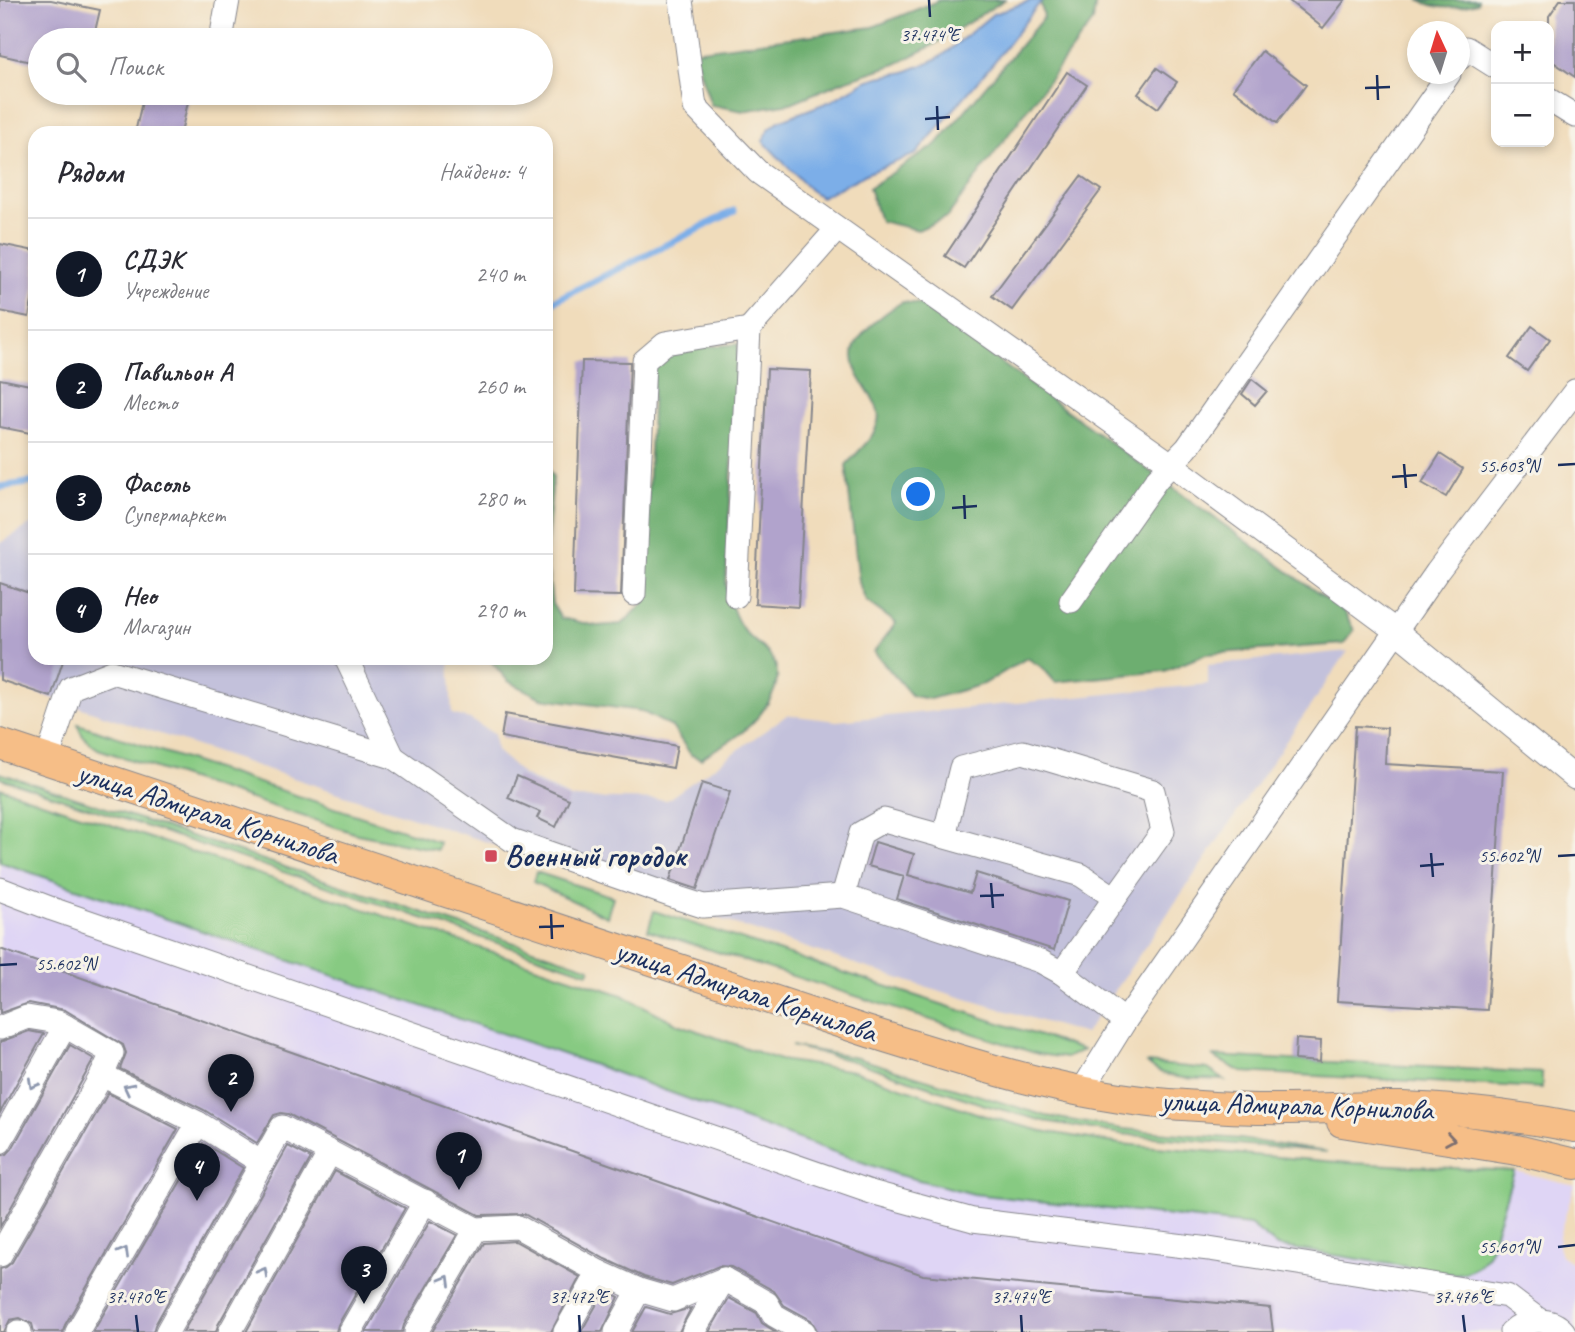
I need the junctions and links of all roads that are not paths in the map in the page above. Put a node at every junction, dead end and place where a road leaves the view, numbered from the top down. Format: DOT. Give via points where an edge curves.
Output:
graph roads {
  1 [pos="228,0"];
  2 [pos="681,0"];
  3 [pos="223,28"];
  4 [pos="1470,51"];
  5 [pos="1491,64"];
  6 [pos="1442,84"];
  7 [pos="1554,103"];
  8 [pos="1575,116"];
  9 [pos="837,229"];
  10 [pos="749,329"];
  11 [pos="1575,391"];
  12 [pos="1171,464"];
  13 [pos="634,594"];
  14 [pos="736,596"];
  15 [pos="1071,601"];
  16 [pos="1396,631"];
  17 [pos="114,665"];
  18 [pos="349,665"];
  19 [pos="0,744"];
  20 [pos="393,757"];
  21 [pos="47,760"];
  22 [pos="1575,778"];
  23 [pos="944,836"];
  24 [pos="0,889"];
  25 [pos="843,896"];
  26 [pos="1115,898"];
  27 [pos="1062,973"];
  28 [pos="1125,1021"];
  29 [pos="65,1026"];
  30 [pos="0,1028"];
  31 [pos="102,1075"];
  32 [pos="1081,1093"];
  33 [pos="1262,1110"];
  34 [pos="198,1123"];
  35 [pos="1575,1127"];
  36 [pos="0,1142"];
  37 [pos="331,1152"];
  38 [pos="262,1163"];
  39 [pos="1575,1164"];
  40 [pos="425,1201"];
  41 [pos="476,1228"];
  42 [pos="0,1255"];
  43 [pos="599,1272"];
  44 [pos="723,1279"];
  45 [pos="639,1290"];
  46 [pos="769,1323"];
  47 [pos="1523,1326"];
  48 [pos="78,1332"];
  49 [pos="167,1332"];
  50 [pos="230,1332"];
  51 [pos="350,1332"];
  52 [pos="416,1332"];
  53 [pos="565,1332"];
  54 [pos="616,1332"];
  55 [pos="693,1332"];
  56 [pos="804,1332"];
  57 [pos="1564,1332"];
  1 -- 3 [label="street"];
  2 -- 9 [label="street" via="695,107 758,172"];
  4 -- 5 [label="street"];
  6 -- 12 [label="street" via="1187,448"];
  7 -- 8 [label="street"];
  9 -- 10 [label="street"];
  9 -- 12 [label="street"];
  10 -- 13 [label="street" via="665,344 644,360"];
  10 -- 14 [label="street"];
  11 -- 16 [label="street"];
  12 -- 15 [label="street"];
  12 -- 16 [label="street"];
  16 -- 22 [label="street"];
  16 -- 28 [label="street"];
  17 -- 20 [label="street"];
  17 -- 21 [label="street" via="71,688"];
  18 -- 20 [label="street"];
  19 -- 21 [label="main road, улица Адмирала Корнилова"];
  20 -- 25 [label="street" via="512,840 678,898 704,906"];
  21 -- 32 [label="main road, улица Адмирала Корнилова" via="866,1031 992,1071"];
  23 -- 25 [label="street" via="884,820 861,833"];
  23 -- 26 [label="street" via="1081,874"];
  23 -- 26 [label="street" via="961,768 1023,752 1153,791 1163,831"];
  24 -- 47 [label="street" via="858,1188 960,1217 1209,1249 1507,1296"];
  25 -- 27 [label="street" via="1040,961"];
  26 -- 27 [label="street"];
  27 -- 28 [label="street"];
  28 -- 32 [label="street"];
  29 -- 30 [label="street" via="27,1017"];
  29 -- 31 [label="street" via="112,1053"];
  29 -- 36 [label="street, one-way"];
  34 -- 31 [label="street, one-way"];
  31 -- 42 [label="street"];
  32 -- 33 [label="main road, улица Адмирала Корнилова"];
  33 -- 35 [label="main road, улица Адмирала Корнилова" via="1398,1107 1516,1116"];
  33 -- 39 [label="main road, one-way" via="1517,1150"];
  34 -- 38 [label="street"];
  48 -- 34 [label="street, one-way"];
  37 -- 38 [label="street" via="282,1127"];
  37 -- 40 [label="street"];
  50 -- 37 [label="street, one-way"];
  38 -- 49 [label="street"];
  40 -- 41 [label="street"];
  40 -- 51 [label="street"];
  41 -- 43 [label="street" via="518,1227"];
  52 -- 41 [label="street, one-way"];
  43 -- 45 [label="street"];
  43 -- 53 [label="street"];
  44 -- 45 [label="street" via="673,1300"];
  44 -- 46 [label="street" via="767,1303"];
  44 -- 55 [label="street"];
  45 -- 54 [label="street"];
  46 -- 56 [label="street"];
  47 -- 57 [label="street" via="1560,1327"];
}
